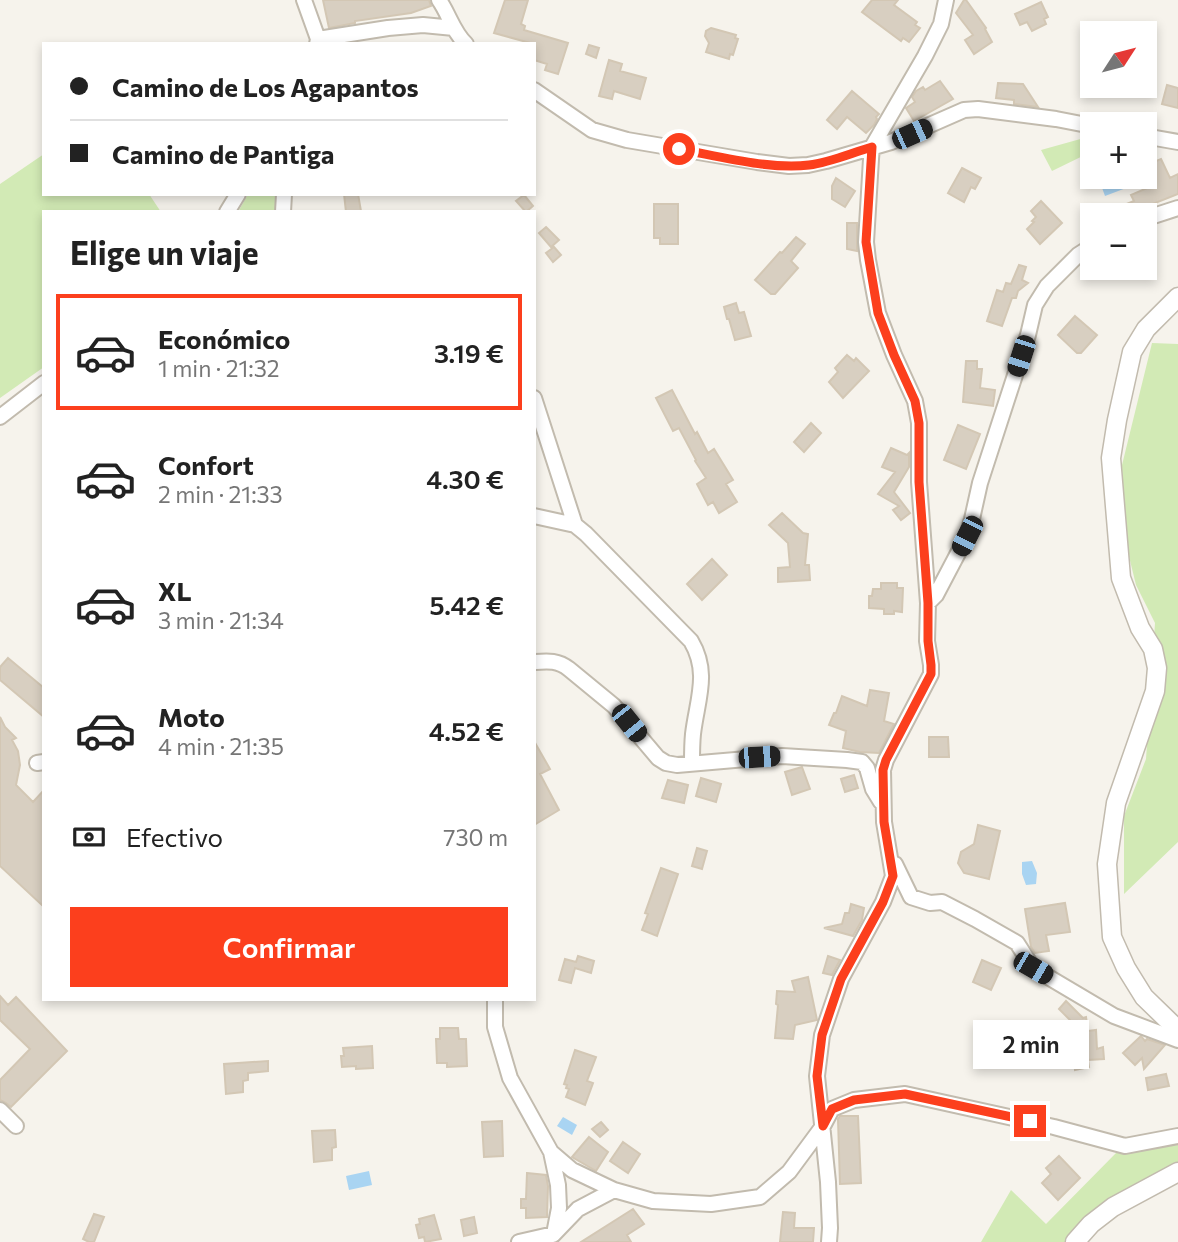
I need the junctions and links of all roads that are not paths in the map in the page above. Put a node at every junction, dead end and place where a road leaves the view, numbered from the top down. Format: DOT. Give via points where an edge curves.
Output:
graph roads {
  1 [pos="304,0"];
  2 [pos="439,0"];
  3 [pos="946,0"];
  4 [pos="454,28"];
  5 [pos="318,42"];
  6 [pos="464,42"];
  7 [pos="536,91"];
  8 [pos="1080,124"];
  9 [pos="1157,138"];
  10 [pos="1178,142"];
  11 [pos="872,147"];
  12 [pos="1178,208"];
  13 [pos="1157,215"];
  14 [pos="1080,254"];
  15 [pos="1178,297"];
  16 [pos="42,385"];
  17 [pos="536,404"];
  18 [pos="0,417"];
  19 [pos="536,516"];
  20 [pos="575,525"];
  21 [pos="928,603"];
  22 [pos="536,662"];
  23 [pos="692,762"];
  24 [pos="883,807"];
  25 [pos="889,850"];
  26 [pos="495,1001"];
  27 [pos="1178,1030"];
  28 [pos="1178,1040"];
  29 [pos="0,1110"];
  30 [pos="16,1126"];
  31 [pos="823,1126"];
  32 [pos="1178,1136"];
  33 [pos="551,1152"];
  34 [pos="1178,1171"];
  35 [pos="614,1190"];
  36 [pos="551,1238"];
  37 [pos="519,1242"];
  38 [pos="829,1242"];
  39 [pos="1075,1242"];
  1 -- 5 [label="street"];
  2 -- 4 [label="street"];
  3 -- 11 [label="street" via="942,24"];
  4 -- 5 [label="street" via="388,28"];
  4 -- 6 [label="street"];
  7 -- 11 [label="street" via="592,130 731,158 808,165"];
  8 -- 11 [label="street" via="964,110"];
  9 -- 10 [label="street"];
  11 -- 21 [label="street" via="867,251 878,313 915,401 919,423"];
  12 -- 13 [label="street"];
  14 -- 21 [label="street" via="1047,286 1035,305 967,536"];
  15 -- 27 [label="street" via="1146,329 1132,352 1111,458 1121,578 1157,668 1155,691 1116,803 1107,864 1112,937 1144,997"];
  16 -- 18 [label="street"];
  17 -- 20 [label="street"];
  19 -- 20 [label="street"];
  20 -- 23 [label="street" via="667,615 696,650 701,688"];
  21 -- 24 [label="street" via="931,674 886,760"];
  22 -- 23 [label="street" via="563,664 614,706 658,758 677,765"];
  23 -- 24 [label="street" via="782,756 862,762"];
  24 -- 25 [label="street"];
  25 -- 28 [label="street" via="911,897 942,902 975,919 1017,943 1033,968 1114,1016"];
  25 -- 31 [label="street" via="893,876 841,979 822,1035 817,1076"];
  26 -- 33 [label="street" via="495,1027 510,1078"];
  29 -- 30 [label="street"];
  31 -- 32 [label="street" via="832,1109 854,1100 905,1094 1125,1146"];
  31 -- 35 [label="street" via="789,1172 760,1197 711,1204 653,1201"];
  31 -- 38 [label="street"];
  33 -- 35 [label="street" via="572,1170"];
  33 -- 36 [label="street" via="559,1208"];
  34 -- 39 [label="street" via="1113,1207"];
  35 -- 36 [label="street" via="578,1209"];
  36 -- 37 [label="street"];
}
